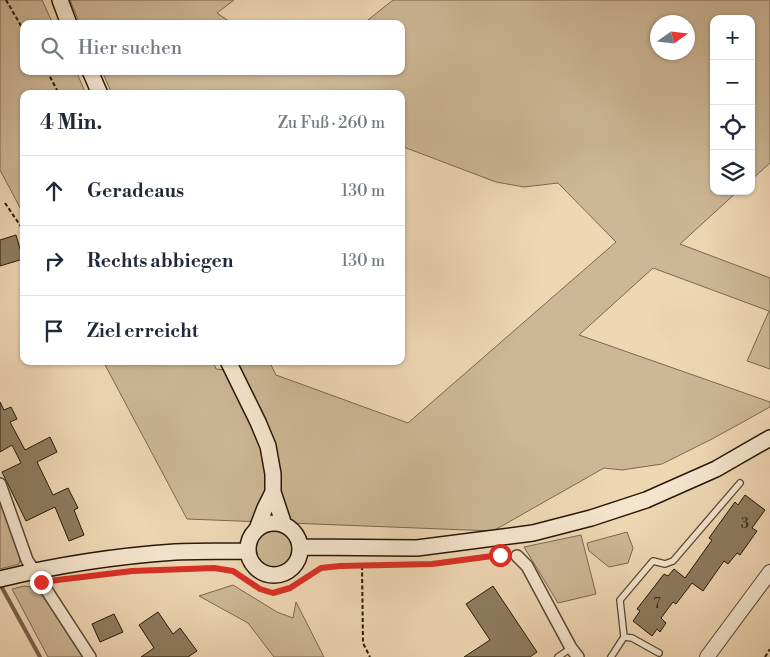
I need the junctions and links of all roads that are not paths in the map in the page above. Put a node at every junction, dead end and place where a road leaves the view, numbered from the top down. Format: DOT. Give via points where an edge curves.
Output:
graph roads {
  1 [pos="60,0"];
  2 [pos="68,20"];
  3 [pos="92,75"];
  4 [pos="98,90"];
  5 [pos="230,365"];
  6 [pos="770,438"];
  7 [pos="740,483"];
  8 [pos="0,484"];
  9 [pos="273,492"];
  10 [pos="284,526"];
  11 [pos="258,529"];
  12 [pos="300,547"];
  13 [pos="248,551"];
  14 [pos="517,556"];
  15 [pos="33,571"];
  16 [pos="6,577"];
  17 [pos="768,580"];
  18 [pos="624,637"];
  19 [pos="574,653"];
  20 [pos="659,653"];
  21 [pos="90,657"];
  22 [pos="558,657"];
  23 [pos="611,657"];
  24 [pos="707,657"];
  1 -- 2 [label="main road"];
  3 -- 4 [label="main road"];
  5 -- 9 [label="main road" via="268,446"];
  6 -- 12 [label="main road" via="716,468 646,500 533,533 417,548"];
  7 -- 18 [label="lane" via="672,561 665,564 653,560 620,600"];
  8 -- 15 [label="street"];
  9 -- 10 [label="main road"];
  9 -- 11 [label="main road"];
  10 -- 11 [label="main road" via="272,523"];
  10 -- 12 [label="main road" via="294,532"];
  11 -- 13 [label="main road" via="252,535"];
  12 -- 13 [label="main road" via="300,556 291,570 276,576 254,566"];
  13 -- 15 [label="main road" via="175,552"];
  14 -- 19 [label="street" via="526,566"];
  15 -- 16 [label="main road"];
  15 -- 21 [label="street"];
  17 -- 24 [label="street"];
  18 -- 20 [label="lane"];
  18 -- 23 [label="lane"];
  19 -- 22 [label="lane"];
}
